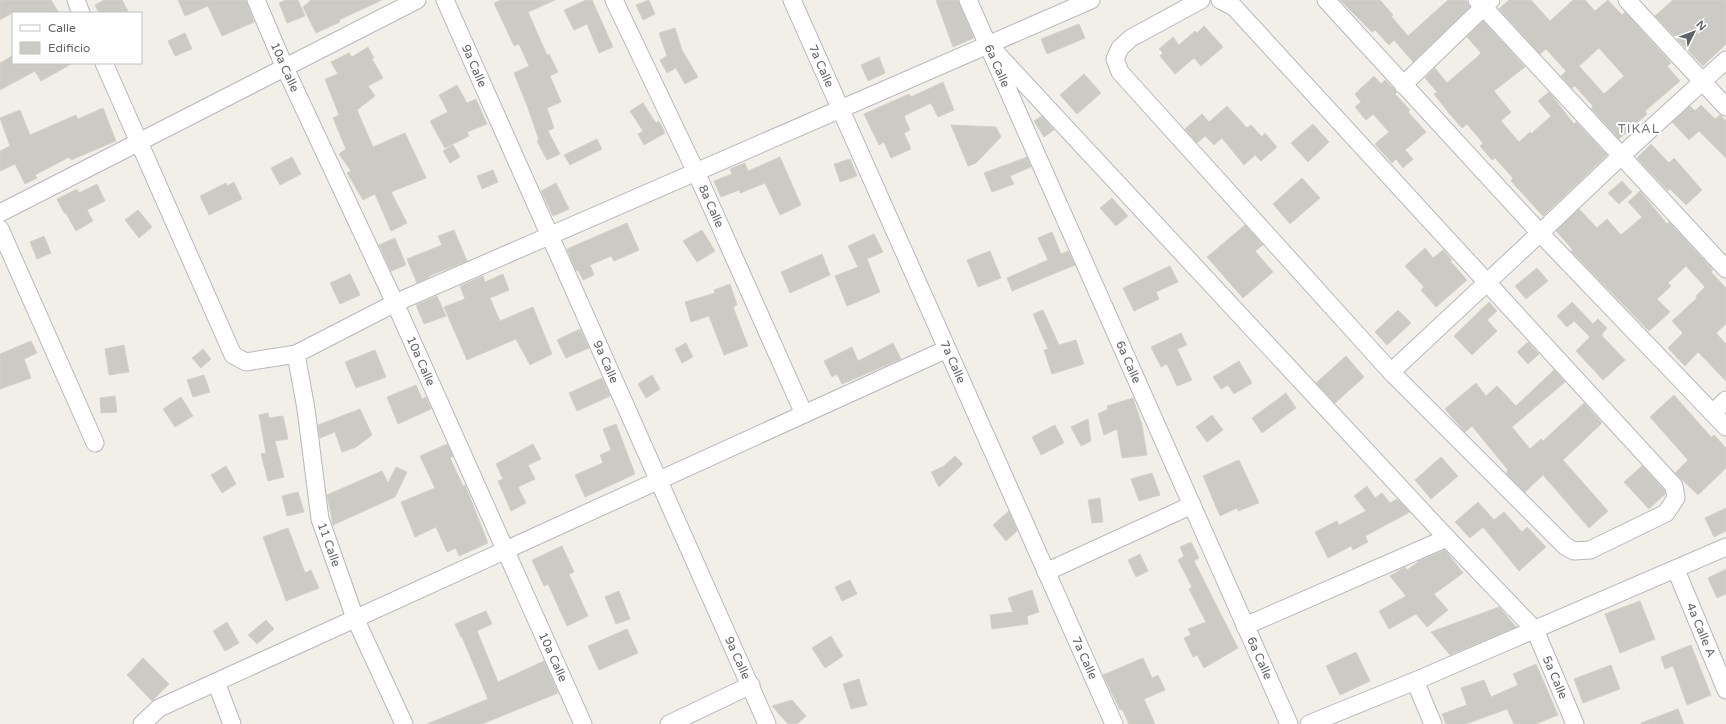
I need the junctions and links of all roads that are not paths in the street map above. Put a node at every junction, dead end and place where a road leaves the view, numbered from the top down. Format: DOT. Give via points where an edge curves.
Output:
graph roads {
  1 [pos="76,0"];
  2 [pos="256,0"];
  3 [pos="417,0"];
  4 [pos="445,0"];
  5 [pos="614,0"];
  6 [pos="792,0"];
  7 [pos="968,0"];
  8 [pos="1091,0"];
  9 [pos="1202,0"];
  10 [pos="1220,0"];
  11 [pos="1326,0"];
  12 [pos="1627,0"];
  13 [pos="1484,2"];
  14 [pos="82,12"];
  15 [pos="988,44"];
  16 [pos="1726,60"];
  17 [pos="104,64"];
  18 [pos="285,68"];
  19 [pos="1702,81"];
  20 [pos="1403,85"];
  21 [pos="1726,107"];
  22 [pos="840,108"];
  23 [pos="139,142"];
  24 [pos="1621,156"];
  25 [pos="696,172"];
  26 [pos="0,213"];
  27 [pos="0,229"];
  28 [pos="1540,233"];
  29 [pos="551,236"];
  30 [pos="1726,269"];
  31 [pos="1488,282"];
  32 [pos="395,303"];
  33 [pos="947,349"];
  34 [pos="296,354"];
  35 [pos="1391,372"];
  36 [pos="1726,400"];
  37 [pos="1713,413"];
  38 [pos="804,414"];
  39 [pos="1726,427"];
  40 [pos="94,443"];
  41 [pos="659,480"];
  42 [pos="1192,505"];
  43 [pos="1447,538"];
  44 [pos="1726,546"];
  45 [pos="506,550"];
  46 [pos="1676,570"];
  47 [pos="1046,572"];
  48 [pos="355,618"];
  49 [pos="1246,626"];
  50 [pos="1535,630"];
  51 [pos="1415,681"];
  52 [pos="216,682"];
  53 [pos="751,685"];
  54 [pos="1726,690"];
  55 [pos="142,724"];
  56 [pos="232,724"];
  57 [pos="404,724"];
  58 [pos="583,724"];
  59 [pos="668,724"];
  60 [pos="767,724"];
  61 [pos="1114,724"];
  62 [pos="1289,724"];
  63 [pos="1309,724"];
  64 [pos="1433,724"];
  65 [pos="1575,724"];
  1 -- 14 [label="street"];
  2 -- 18 [label="street, 10a Calle"];
  3 -- 18 [label="street"];
  4 -- 29 [label="street, 9a Calle"];
  5 -- 25 [label="street, 8a Calle"];
  6 -- 22 [label="street, 7a Calle"];
  7 -- 15 [label="street, 6a Calle"];
  8 -- 15 [label="street"];
  9 -- 35 [label="street" via="1131,38 1120,48 1115,59 1120,72"];
  10 -- 31 [label="street" via="1234,8"];
  11 -- 20 [label="street"];
  12 -- 19 [label="street"];
  13 -- 20 [label="street"];
  13 -- 24 [label="street"];
  15 -- 22 [label="street"];
  15 -- 42 [label="street, 6a Calle"];
  15 -- 43 [label="street"];
  16 -- 19 [label="street"];
  17 -- 23 [label="street"];
  18 -- 23 [label="street"];
  18 -- 32 [label="street, 10a Calle"];
  19 -- 21 [label="street"];
  19 -- 24 [label="street"];
  20 -- 28 [label="street"];
  22 -- 25 [label="street"];
  22 -- 33 [label="street, 7a Calle"];
  23 -- 26 [label="street"];
  23 -- 34 [label="street" via="233,355 246,362"];
  24 -- 28 [label="street"];
  24 -- 30 [label="street"];
  25 -- 29 [label="street"];
  25 -- 38 [label="street, 8a Calle"];
  27 -- 40 [label="street"];
  28 -- 31 [label="street"];
  28 -- 37 [label="street"];
  29 -- 32 [label="street"];
  29 -- 41 [label="street, 9a Calle"];
  31 -- 35 [label="street"];
  31 -- 35 [label="street" via="1674,486 1676,498 1666,513 1590,550 1570,549"];
  32 -- 34 [label="street"];
  32 -- 45 [label="street, 10a Calle"];
  33 -- 38 [label="street"];
  33 -- 47 [label="street, 7a Calle"];
  34 -- 48 [label="street, 11 Calle" via="320,519"];
  36 -- 37 [label="street"];
  37 -- 39 [label="street"];
  38 -- 41 [label="street"];
  41 -- 45 [label="street"];
  41 -- 53 [label="street, 9a Calle"];
  42 -- 47 [label="street"];
  42 -- 49 [label="street, 6a Calle"];
  43 -- 49 [label="street"];
  43 -- 50 [label="street"];
  44 -- 46 [label="street"];
  45 -- 48 [label="street"];
  45 -- 58 [label="street, 10a Calle"];
  46 -- 50 [label="street"];
  46 -- 54 [label="street, 4a Calle A"];
  47 -- 61 [label="street, 7a Calle"];
  48 -- 52 [label="street"];
  48 -- 57 [label="street, 11 Calle"];
  49 -- 62 [label="street, 6a Calle"];
  50 -- 51 [label="street"];
  50 -- 65 [label="street, 5a Calle"];
  51 -- 63 [label="street"];
  51 -- 64 [label="street"];
  52 -- 55 [label="street" via="159,708"];
  52 -- 56 [label="street"];
  53 -- 59 [label="street"];
  53 -- 60 [label="street, 9a Calle"];
}
